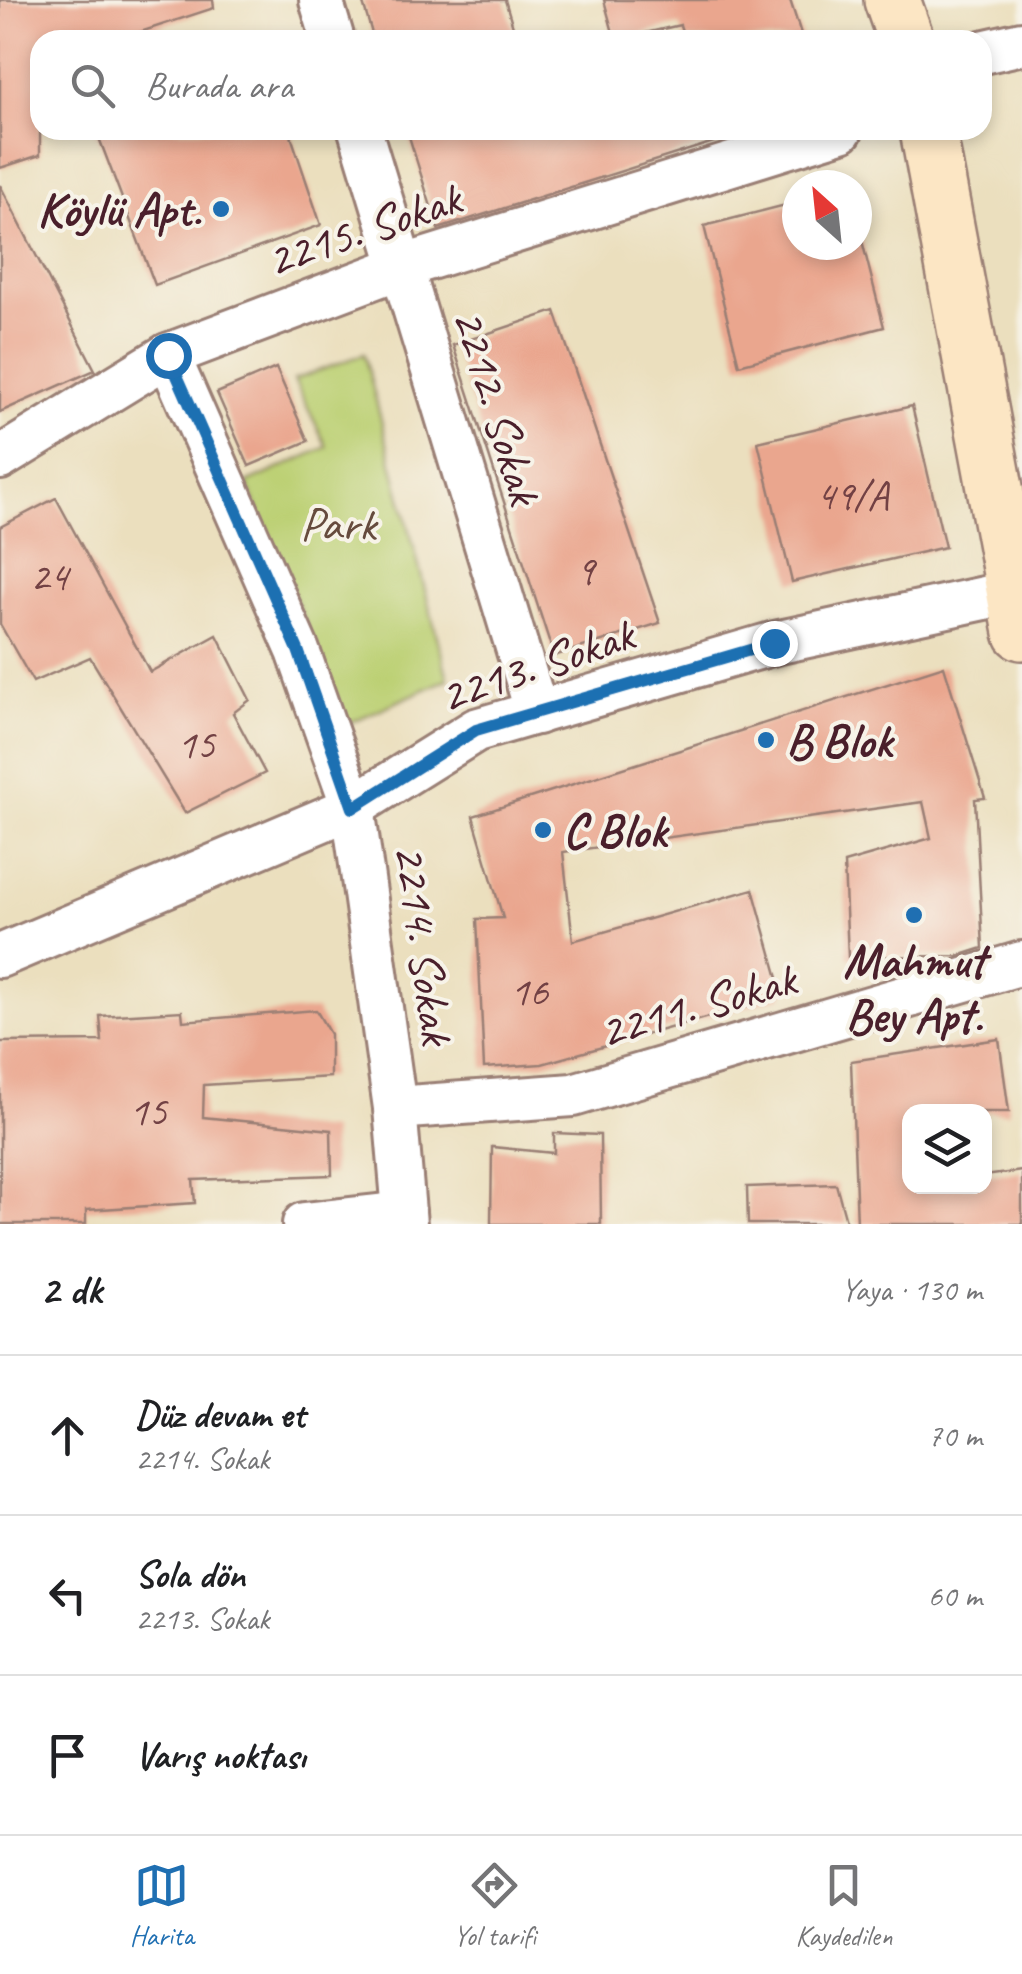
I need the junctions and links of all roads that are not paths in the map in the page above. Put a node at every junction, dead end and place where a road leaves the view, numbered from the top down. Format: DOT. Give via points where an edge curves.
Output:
graph roads {
  1 [pos="321,0"];
  2 [pos="892,0"];
  3 [pos="330,30"];
  4 [pos="902,30"];
  5 [pos="1022,43"];
  6 [pos="992,50"];
  7 [pos="363,140"];
  8 [pos="809,140"];
  9 [pos="930,140"];
  10 [pos="401,266"];
  11 [pos="168,355"];
  12 [pos="0,458"];
  13 [pos="1020,604"];
  14 [pos="537,713"];
  15 [pos="353,808"];
  16 [pos="0,956"];
  17 [pos="1022,963"];
  18 [pos="395,1108"];
  19 [pos="405,1218"];
  20 [pos="304,1224"];
  1 -- 3 [label="street"];
  2 -- 4 [label="main road"];
  5 -- 6 [label="street"];
  7 -- 10 [label="street, 2212. Sokak"];
  8 -- 10 [label="street, 2215. Sokak"];
  9 -- 13 [label="main road"];
  10 -- 11 [label="street, 2215. Sokak"];
  10 -- 14 [label="street, 2212. Sokak"];
  11 -- 12 [label="street, 2215. Sokak"];
  11 -- 15 [label="street, 2214. Sokak" via="298,650"];
  13 -- 14 [label="street, 2213. Sokak" via="774,643"];
  14 -- 15 [label="street, 2213. Sokak" via="476,730"];
  15 -- 16 [label="street, 2213. Sokak"];
  15 -- 18 [label="street, 2214. Sokak"];
  17 -- 18 [label="street, 2211. Sokak" via="573,1095"];
  18 -- 19 [label="street, 2214. Sokak"];
  19 -- 20 [label="street"];
}
